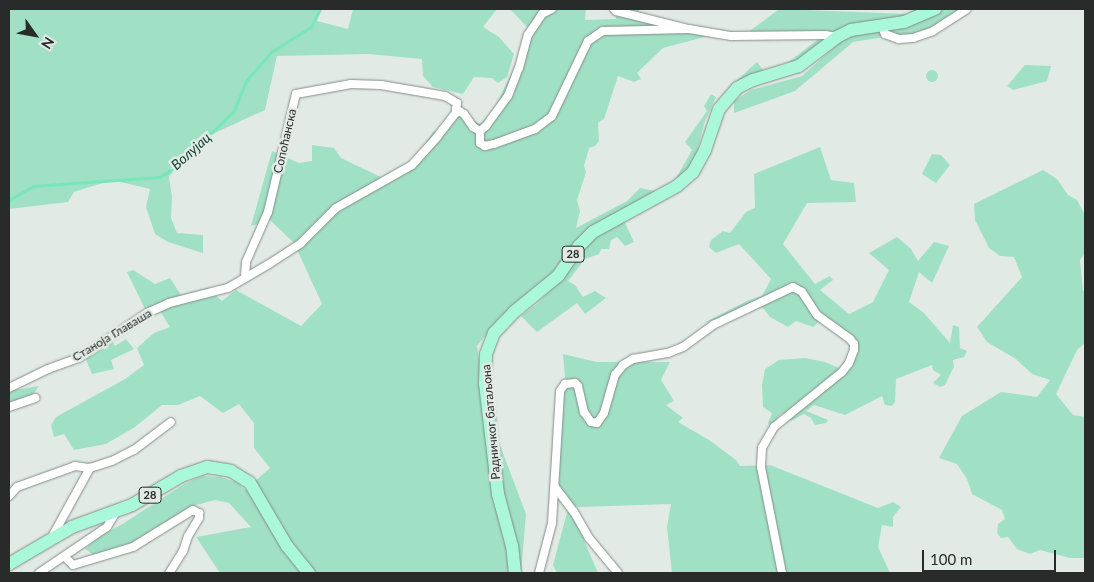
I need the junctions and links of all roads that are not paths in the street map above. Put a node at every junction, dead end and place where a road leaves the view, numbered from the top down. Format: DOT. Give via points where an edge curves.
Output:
graph roads {
  1 [pos="552,9"];
  2 [pos="614,9"];
  3 [pos="936,9"];
  4 [pos="967,9"];
  5 [pos="881,25"];
  6 [pos="689,29"];
  7 [pos="837,37"];
  8 [pos="456,109"];
  9 [pos="480,130"];
  10 [pos="245,277"];
  11 [pos="9,388"];
  12 [pos="35,398"];
  13 [pos="9,407"];
  14 [pos="171,422"];
  15 [pos="90,468"];
  16 [pos="556,487"];
  17 [pos="9,496"];
  18 [pos="116,512"];
  19 [pos="52,537"];
  20 [pos="65,557"];
  21 [pos="9,564"];
  22 [pos="38,573"];
  23 [pos="169,573"];
  24 [pos="309,573"];
  25 [pos="515,573"];
  26 [pos="539,573"];
  27 [pos="618,573"];
  28 [pos="782,573"];
  1 -- 9 [label="street" via="542,14 528,35 508,96"];
  2 -- 6 [label="street"];
  3 -- 5 [label="main road, Радничког батаљона / 28" via="904,22"];
  4 -- 5 [label="street" via="933,32 913,38 885,34"];
  5 -- 7 [label="main road, Радничког батаљона / 28" via="857,28"];
  6 -- 7 [label="street" via="738,36"];
  6 -- 9 [label="street" via="604,31 588,41 552,116 535,128 485,146 480,143"];
  7 -- 25 [label="main road, Радничког батаљона / 28" via="799,66 754,80 728,95 693,172 677,186 593,232 558,276 494,333 486,354 486,390 498,494 512,546"];
  8 -- 9 [label="street"];
  8 -- 10 [label="street, Станоја Главаша" via="438,137 412,165 336,208 301,243"];
  8 -- 10 [label="street, Сопоћанска" via="457,103 445,96 381,85 351,84 296,94 268,212 246,262"];
  10 -- 11 [label="street, Станоја Главаша" via="228,288 168,303 79,358"];
  12 -- 13 [label="street"];
  14 -- 15 [label="street" via="134,450 112,462"];
  15 -- 17 [label="street" via="74,466 17,487"];
  15 -- 19 [label="street"];
  16 -- 26 [label="street" via="552,522"];
  16 -- 27 [label="street" via="589,538"];
  16 -- 28 [label="street" via="559,400 565,384 575,383 578,386 584,412 591,422 597,423 604,413 615,375 623,365 633,359 683,347 715,324 789,288 797,288 817,314 850,339 854,350 842,372 774,427 762,448 761,467"];
  18 -- 19 [label="main road, 28" via="72,526"];
  18 -- 20 [label="street" via="107,527"];
  18 -- 24 [label="main road, 28" via="138,503 194,470 207,467 231,471 254,489 287,546"];
  19 -- 21 [label="main road, 28"];
  20 -- 22 [label="street"];
  20 -- 23 [label="street" via="73,565 133,547 194,510 199,513 199,518"];
}
